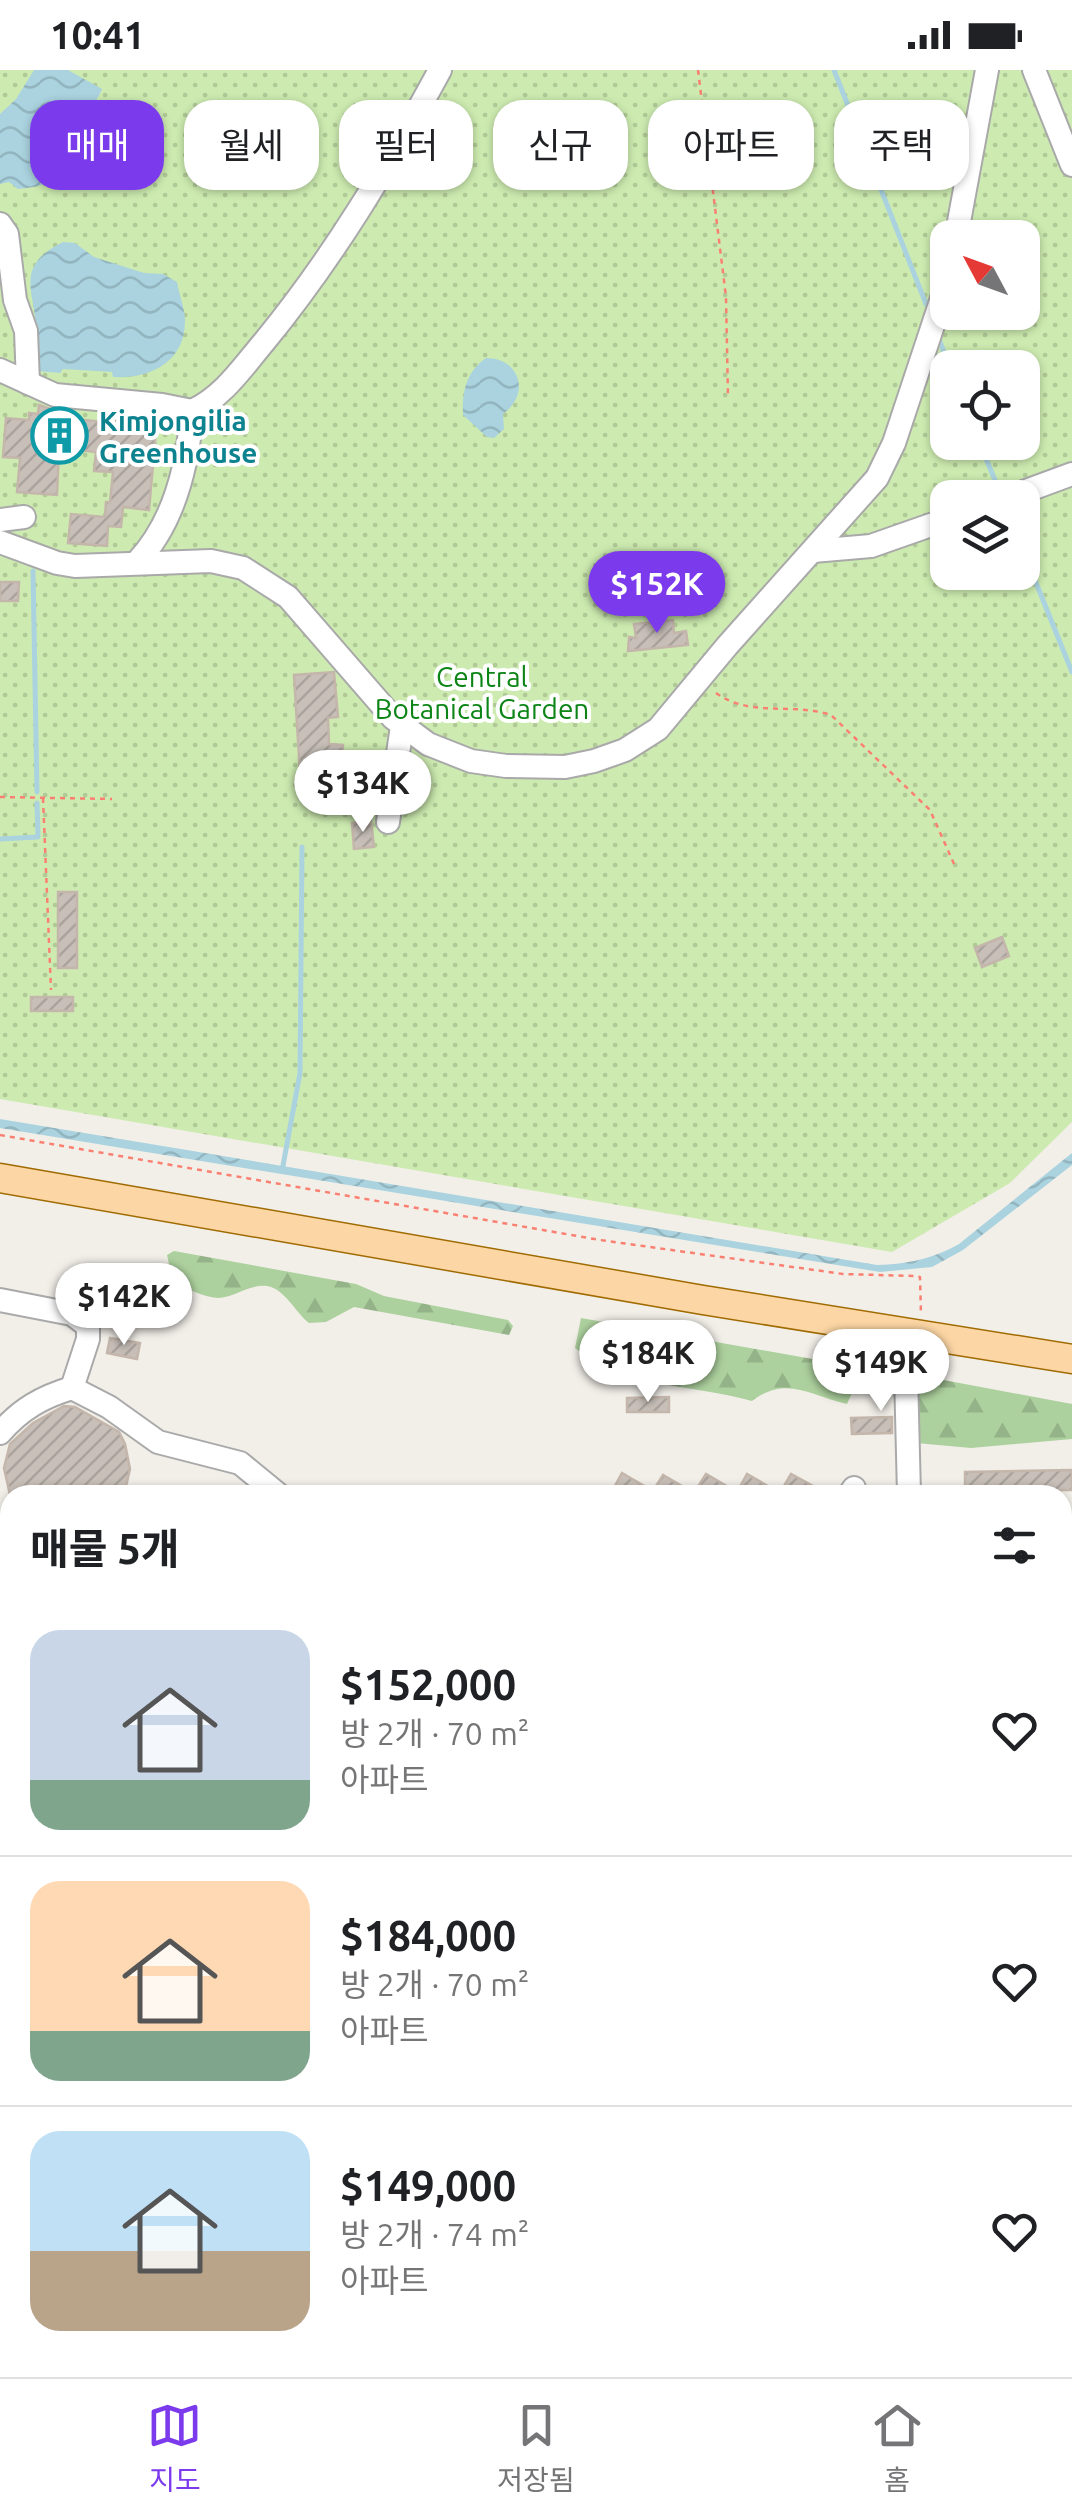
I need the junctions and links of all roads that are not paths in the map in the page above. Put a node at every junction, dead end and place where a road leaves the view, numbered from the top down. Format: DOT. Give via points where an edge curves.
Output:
graph roads {
  1 [pos="440,70"];
  2 [pos="988,70"];
  3 [pos="1034,70"];
  4 [pos="1072,164"];
  5 [pos="959,220"];
  6 [pos="0,224"];
  7 [pos="931,330"];
  8 [pos="0,370"];
  9 [pos="28,383"];
  10 [pos="192,411"];
  11 [pos="1072,474"];
  12 [pos="1040,486"];
  13 [pos="930,526"];
  14 [pos="0,542"];
  15 [pos="813,552"];
  16 [pos="136,562"];
  17 [pos="402,726"];
  18 [pos="388,822"];
  19 [pos="0,1178"];
  20 [pos="0,1300"];
  21 [pos="913,1334"];
  22 [pos="1072,1359"];
  23 [pos="72,1388"];
  24 [pos="0,1433"];
  25 [pos="267,1485"];
  26 [pos="909,1485"];
  1 -- 10 [label="street" via="335,248 232,380"];
  2 -- 5 [label="street"];
  3 -- 4 [label="street"];
  6 -- 9 [label="street" via="26,330"];
  7 -- 15 [label="street" via="886,461"];
  8 -- 9 [label="street"];
  9 -- 10 [label="street" via="56,395"];
  10 -- 16 [label="street" via="172,506 158,538"];
  11 -- 12 [label="street"];
  13 -- 15 [label="street" via="871,546"];
  14 -- 16 [label="street" via="57,564"];
  15 -- 17 [label="street" via="646,738 594,762 533,768 471,761"];
  16 -- 17 [label="street" via="210,560 261,576 309,618"];
  17 -- 18 [label="street"];
  19 -- 21 [label="main road"];
  20 -- 23 [label="street" via="72,1314 88,1326"];
  21 -- 22 [label="main road"];
  21 -- 26 [label="street"];
  23 -- 24 [label="street" via="42,1397"];
  23 -- 25 [label="street" via="158,1442 240,1462"];
}
